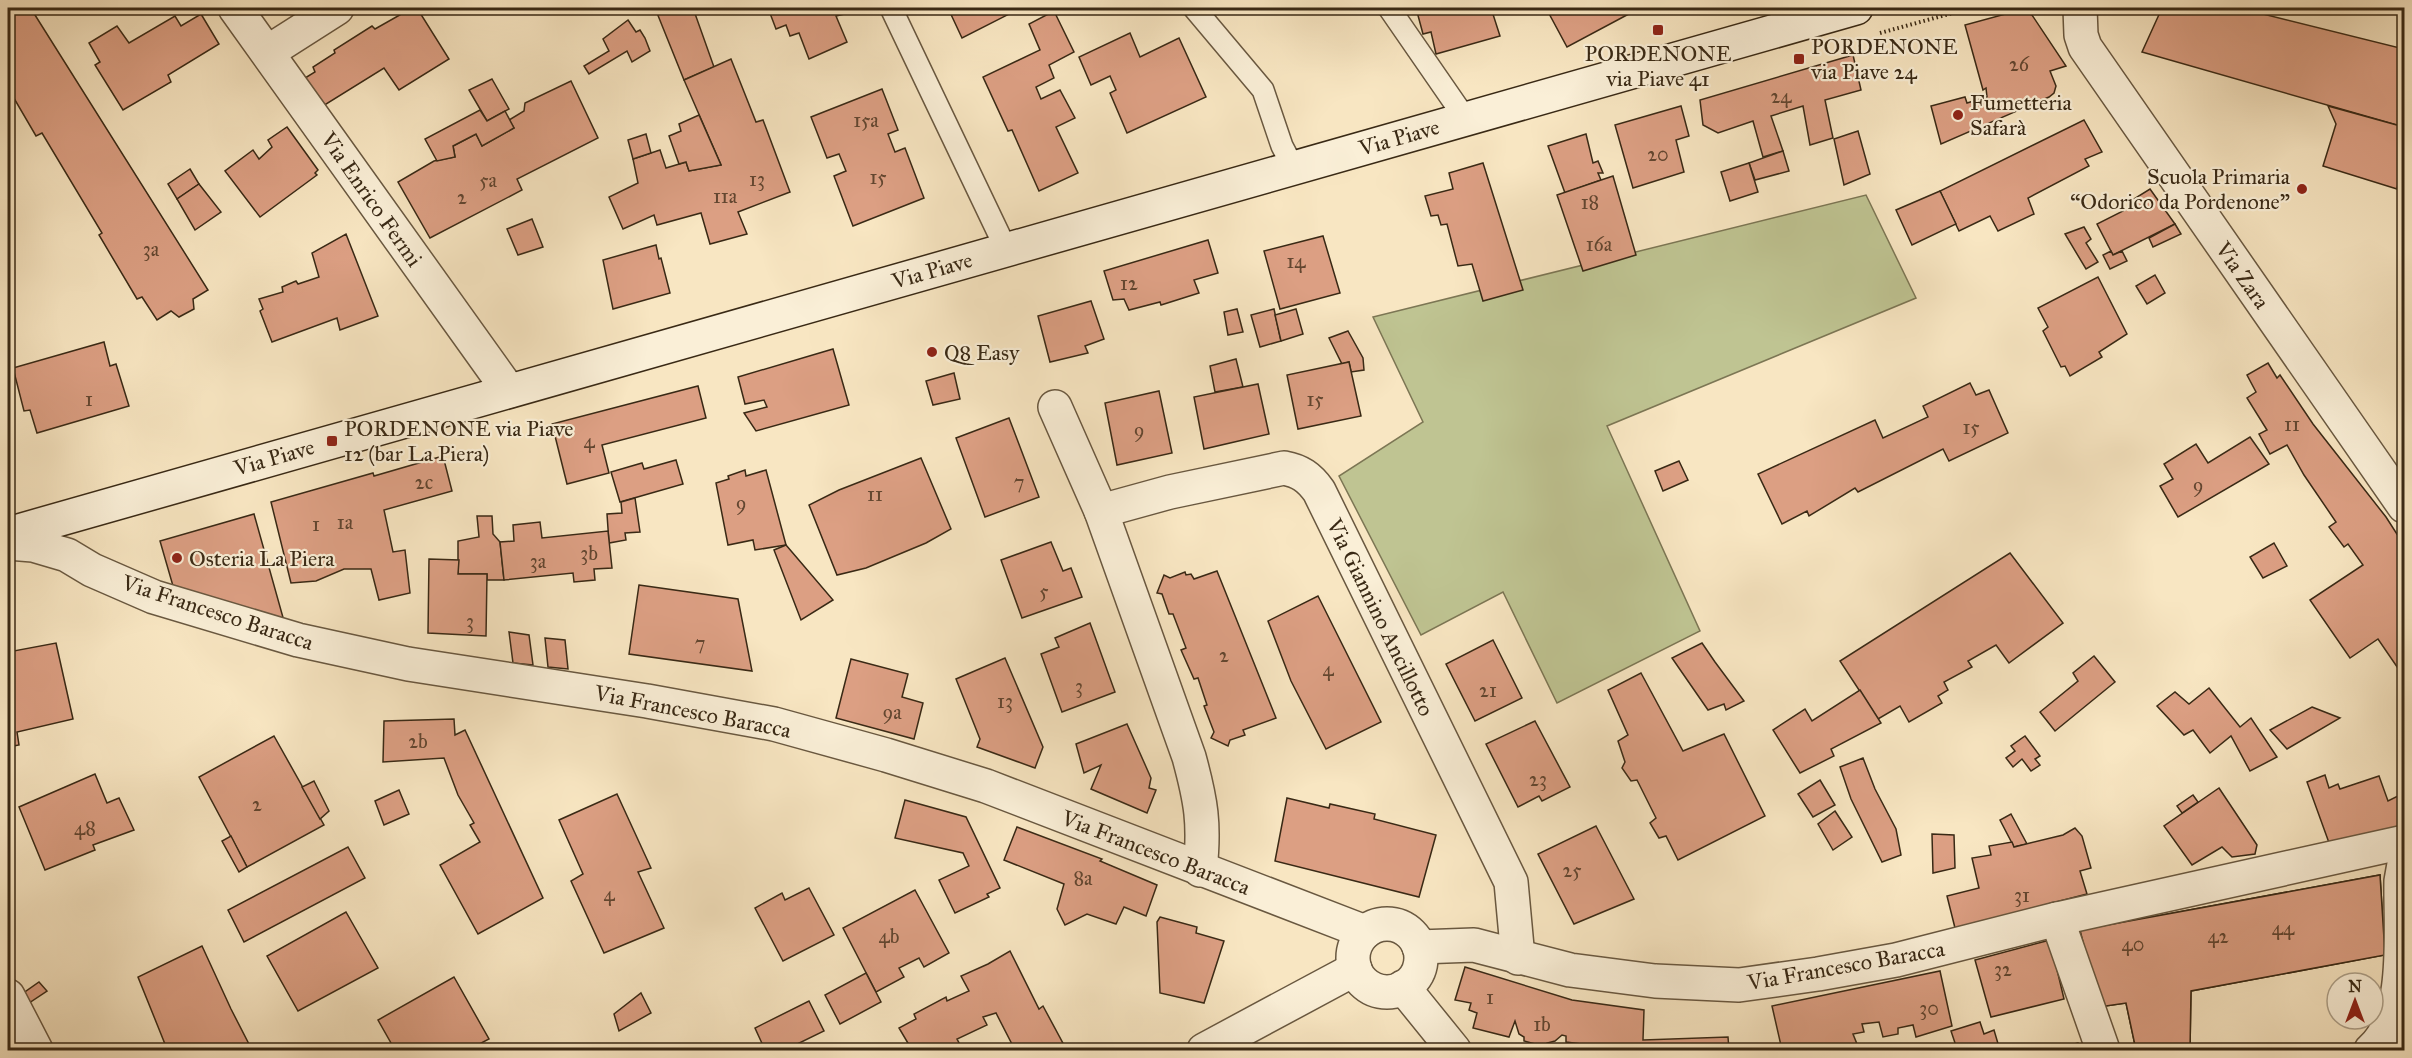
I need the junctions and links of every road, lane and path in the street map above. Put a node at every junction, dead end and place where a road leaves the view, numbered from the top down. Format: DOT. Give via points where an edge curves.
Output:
graph roads {
  1 [pos="235,8"];
  2 [pos="337,8"];
  3 [pos="891,8"];
  4 [pos="1194,8"];
  5 [pos="1389,8"];
  6 [pos="1856,8"];
  7 [pos="2080,8"];
  8 [pos="268,52"];
  9 [pos="1465,118"];
  10 [pos="1293,167"];
  11 [pos="1006,249"];
  12 [pos="509,391"];
  13 [pos="1055,408"];
  14 [pos="2404,506"];
  15 [pos="1101,511"];
  16 [pos="8,534"];
  17 [pos="8,543"];
  18 [pos="2404,842"];
  19 [pos="2404,864"];
  20 [pos="1200,870"];
  21 [pos="2057,919"];
  22 [pos="1365,932"];
  23 [pos="1419,947"];
  24 [pos="1518,958"];
  25 [pos="1355,969"];
  26 [pos="1403,987"];
  27 [pos="8,996"];
  28 [pos="36,1050"];
  29 [pos="1204,1050"];
  30 [pos="1454,1050"];
  31 [pos="2103,1050"];
  32 [pos="2371,1050"];
  1 -- 8 [label="street, Via Enrico Fermi"];
  2 -- 8 [label="street"];
  3 -- 11 [label="lane"];
  4 -- 10 [label="lane" via="1263,90"];
  5 -- 9 [label="lane"];
  6 -- 9 [label="street, Via Piave"];
  7 -- 14 [label="street, Via Zara" via="2085,47"];
  8 -- 12 [label="street, Via Enrico Fermi"];
  9 -- 10 [label="street, Via Piave"];
  10 -- 11 [label="street, Via Piave"];
  11 -- 12 [label="street, Via Piave"];
  12 -- 16 [label="street, Via Piave"];
  13 -- 15 [label="street"];
  15 -- 20 [label="street" via="1189,757 1204,834"];
  15 -- 24 [label="street, Via Giannino Ancillotto" via="1284,468 1311,479 1511,882"];
  17 -- 20 [label="street, Via Francesco Baracca" via="33,545 67,555 154,597 298,640 408,664 774,724 986,786"];
  18 -- 21 [label="street, Via Francesco Baracca"];
  19 -- 32 [label="street" via="2399,997 2391,1021"];
  20 -- 22 [label="street, Via Francesco Baracca"];
  21 -- 24 [label="street, Via Francesco Baracca" via="1896,960 1739,985 1655,981 1570,970"];
  21 -- 31 [label="street"];
  22 -- 23 [label="street" via="1374,926 1396,925 1406,930"];
  22 -- 25 [label="street" via="1354,949"];
  23 -- 24 [label="street, Via Francesco Baracca" via="1474,945"];
  23 -- 26 [label="street" via="1419,970"];
  25 -- 26 [label="street" via="1360,979 1381,991"];
  25 -- 29 [label="street"];
  26 -- 30 [label="street"];
  27 -- 28 [label="street"];
}
